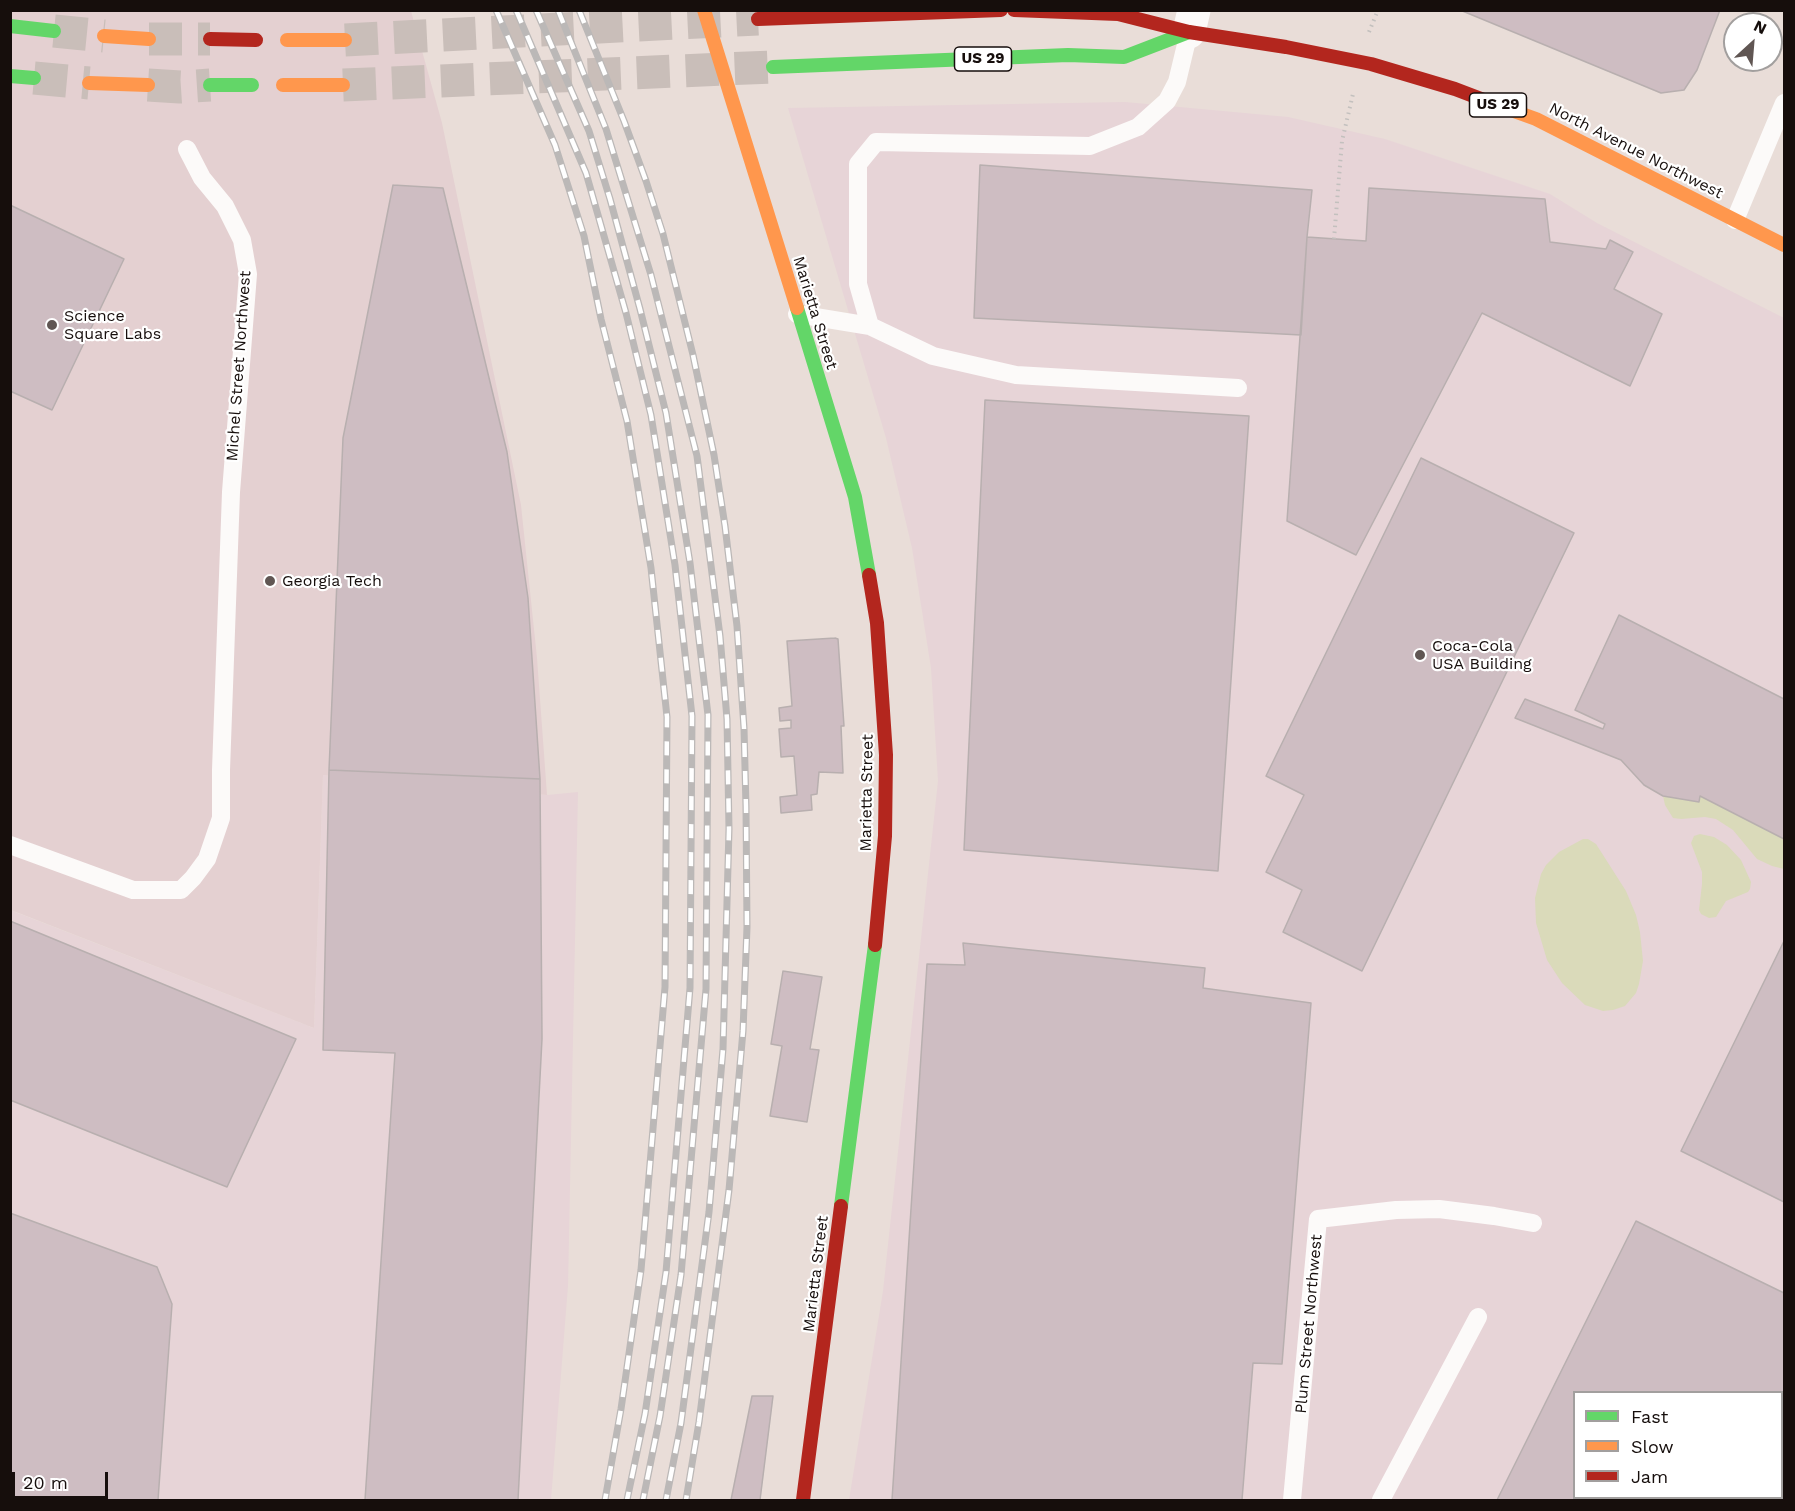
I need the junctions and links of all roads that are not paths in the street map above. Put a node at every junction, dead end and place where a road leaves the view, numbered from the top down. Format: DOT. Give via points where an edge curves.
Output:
graph roads {
  1 [pos="704,10"];
  2 [pos="1001,10"];
  3 [pos="1014,10"];
  4 [pos="758,19"];
  5 [pos="1192,21"];
  6 [pos="10,26"];
  7 [pos="54,31"];
  8 [pos="104,36"];
  9 [pos="149,39"];
  10 [pos="210,39"];
  11 [pos="256,40"];
  12 [pos="287,40"];
  13 [pos="345,40"];
  14 [pos="772,68"];
  15 [pos="10,76"];
  16 [pos="34,78"];
  17 [pos="89,83"];
  18 [pos="210,85"];
  19 [pos="252,85"];
  20 [pos="283,85"];
  21 [pos="343,85"];
  22 [pos="148,86"];
  23 [pos="1785,103"];
  24 [pos="188,149"];
  25 [pos="1735,220"];
  26 [pos="1785,245"];
  27 [pos="797,314"];
  28 [pos="870,327"];
  29 [pos="1238,388"];
  30 [pos="10,845"];
  31 [pos="1533,1223"];
  32 [pos="1478,1317"];
  33 [pos="803,1500"];
  34 [pos="1292,1500"];
  35 [pos="1381,1500"];
  1 -- 27 [label="main road, Marietta Street"];
  2 -- 4 [label="main road"];
  3 -- 5 [label="main road, North Avenue Northwest / US 29"];
  5 -- 14 [label="main road, North Avenue Northwest / US 29" via="1124,57 1068,55"];
  5 -- 25 [label="main road, North Avenue Northwest / US 29" via="1371,64 1455,89 1536,119"];
  5 -- 28 [label="lane" via="1177,82 1167,101 1138,127 1090,146 876,142 858,164 858,284"];
  6 -- 7 [label="main road"];
  8 -- 9 [label="main road"];
  10 -- 11 [label="main road"];
  12 -- 13 [label="main road"];
  15 -- 16 [label="main road"];
  17 -- 22 [label="main road"];
  18 -- 19 [label="main road"];
  20 -- 21 [label="main road"];
  23 -- 25 [label="lane"];
  24 -- 30 [label="lane, Michel Street Northwest" via="242,240 248,274 231,492 221,818 207,859 181,890 133,890"];
  25 -- 26 [label="main road, North Avenue Northwest / US 29"];
  27 -- 28 [label="lane"];
  27 -- 33 [label="main road, Marietta Street" via="855,496 877,623 886,755 879,916"];
  28 -- 29 [label="lane" via="933,356 1016,375"];
  31 -- 34 [label="lane, Plum Street Northwest" via="1440,1209 1318,1219"];
  32 -- 35 [label="lane"];
}
